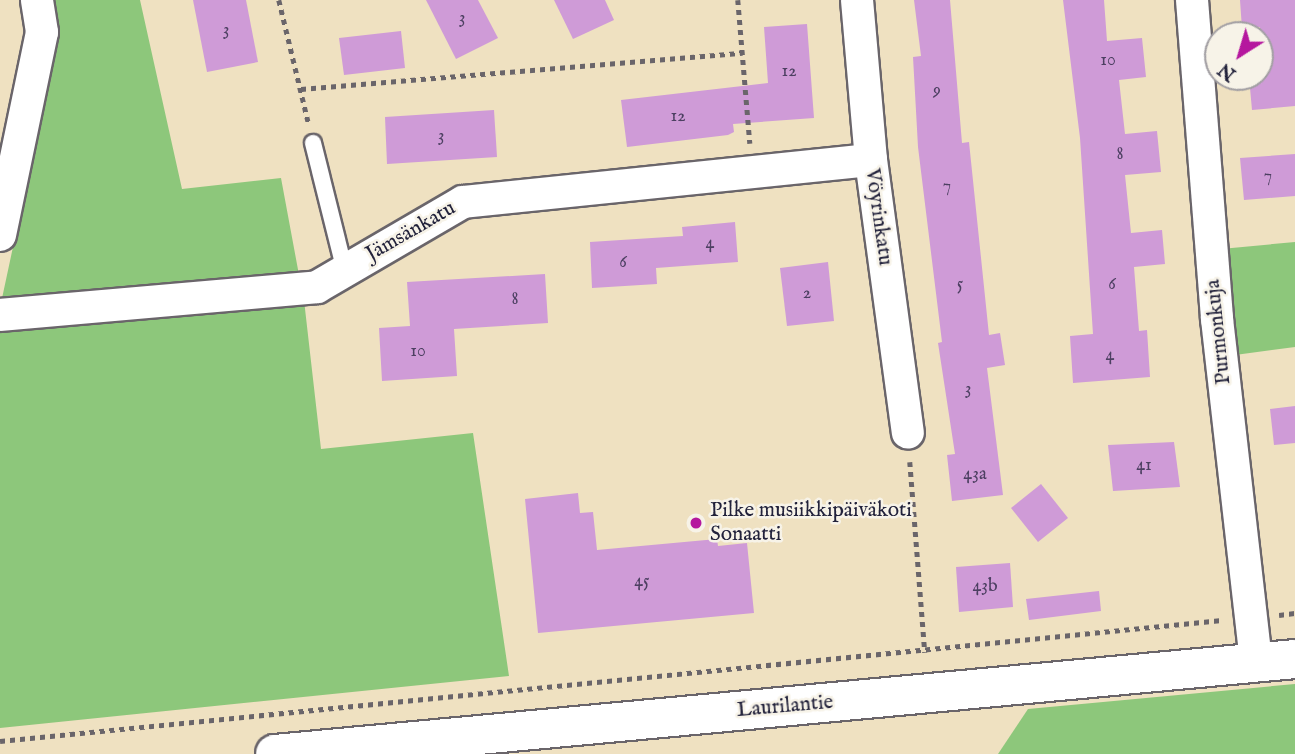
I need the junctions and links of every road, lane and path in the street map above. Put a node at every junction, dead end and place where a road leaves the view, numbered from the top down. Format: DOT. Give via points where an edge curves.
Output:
graph roads {
  1 [pos="37,0"];
  2 [pos="279,0"];
  3 [pos="738,0"];
  4 [pos="857,0"];
  5 [pos="1192,0"];
  6 [pos="743,53"];
  7 [pos="301,89"];
  8 [pos="313,143"];
  9 [pos="10,147"];
  10 [pos="871,160"];
  11 [pos="753,172"];
  12 [pos="0,234"];
  13 [pos="345,271"];
  14 [pos="0,315"];
  15 [pos="908,433"];
  16 [pos="1295,613"];
  17 [pos="1250,617"];
  18 [pos="925,652"];
  19 [pos="1295,659"];
  20 [pos="1256,663"];
  21 [pos="0,741"];
  22 [pos="275,754"];
  1 -- 9 [label="street" via="42,32"];
  2 -- 7 [label="path"];
  3 -- 6 [label="path"];
  4 -- 10 [label="street, Vöyrinkatu"];
  5 -- 17 [label="street, Purmonkuja" via="1217,319"];
  6 -- 7 [label="path"];
  6 -- 11 [label="path"];
  7 -- 8 [label="path"];
  8 -- 13 [label="lane"];
  9 -- 12 [label="street"];
  10 -- 11 [label="street, Jämsänkatu"];
  10 -- 15 [label="street, Vöyrinkatu"];
  11 -- 13 [label="street, Jämsänkatu" via="463,202"];
  13 -- 14 [label="street, Jämsänkatu" via="317,287"];
  15 -- 18 [label="path"];
  16 -- 17 [label="path"];
  17 -- 18 [label="path"];
  17 -- 20 [label="street, Purmonkuja"];
  18 -- 21 [label="path"];
  19 -- 20 [label="street, Laurilantie"];
  20 -- 22 [label="street, Laurilantie"];
}
